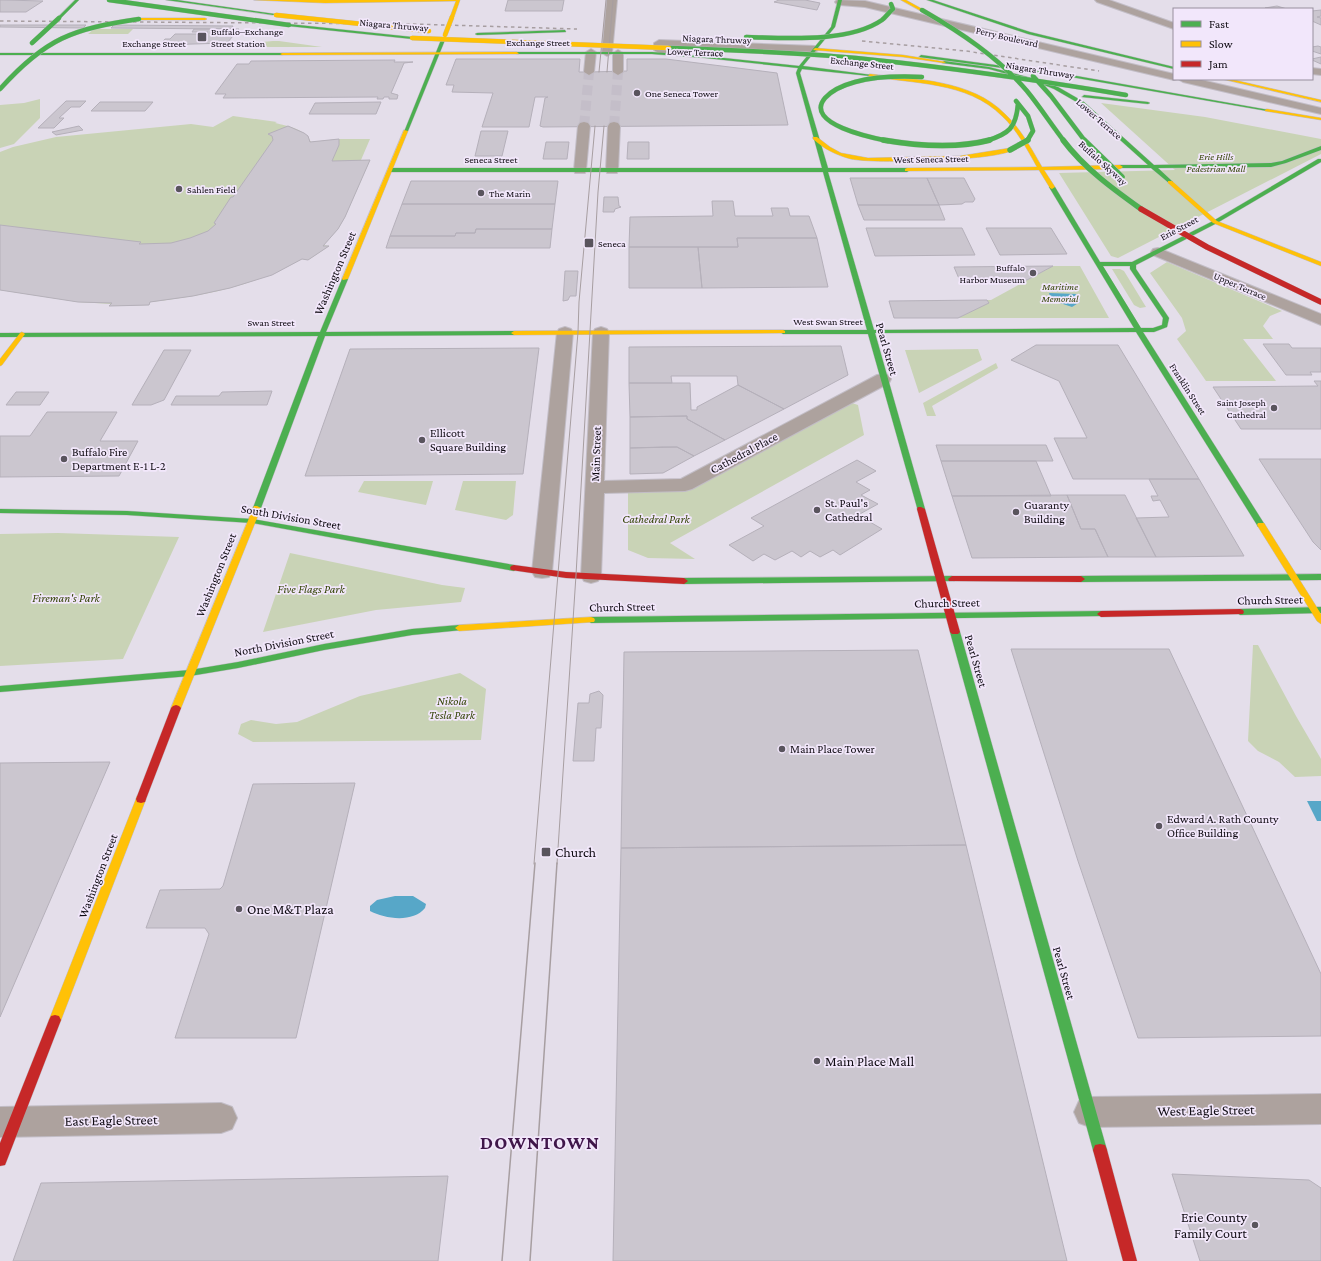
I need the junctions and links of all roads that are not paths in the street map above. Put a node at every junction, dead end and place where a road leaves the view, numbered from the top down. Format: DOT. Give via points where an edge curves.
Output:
graph roads {
  1 [pos="77,0"];
  2 [pos="109,0"];
  3 [pos="168,0"];
  4 [pos="231,0"];
  5 [pos="256,0"];
  6 [pos="458,0"];
  7 [pos="605,0"];
  8 [pos="612,0"];
  9 [pos="887,0"];
  10 [pos="903,0"];
  11 [pos="921,0"];
  12 [pos="929,0"];
  13 [pos="1100,0"];
  14 [pos="840,1"];
  15 [pos="276,15"];
  16 [pos="289,25"];
  17 [pos="1173,26"];
  18 [pos="572,31"];
  19 [pos="596,32"];
  20 [pos="620,33"];
  21 [pos="477,34"];
  22 [pos="658,34"];
  23 [pos="719,36"];
  24 [pos="735,36"];
  25 [pos="997,45"];
  26 [pos="772,47"];
  27 [pos="815,49"];
  28 [pos="987,52"];
  29 [pos="437,53"];
  30 [pos="604,53"];
  31 [pos="0,54"];
  32 [pos="1015,59"];
  33 [pos="11,61"];
  34 [pos="799,68"];
  35 [pos="1173,68"];
  36 [pos="589,72"];
  37 [pos="618,72"];
  38 [pos="1173,77"];
  39 [pos="956,79"];
  40 [pos="1188,80"];
  41 [pos="1228,80"];
  42 [pos="979,82"];
  43 [pos="0,89"];
  44 [pos="1321,101"];
  45 [pos="1154,103"];
  46 [pos="1018,104"];
  47 [pos="1186,105"];
  48 [pos="1321,111"];
  49 [pos="1321,120"];
  50 [pos="584,126"];
  51 [pos="614,126"];
  52 [pos="815,138"];
  53 [pos="1321,148"];
  54 [pos="1321,160"];
  55 [pos="1152,166"];
  56 [pos="1039,167"];
  57 [pos="391,170"];
  58 [pos="586,170"];
  59 [pos="612,170"];
  60 [pos="824,170"];
  61 [pos="1127,181"];
  62 [pos="1215,222"];
  63 [pos="1188,223"];
  64 [pos="1210,236"];
  65 [pos="1158,252"];
  66 [pos="1098,264"];
  67 [pos="1133,264"];
  68 [pos="1321,264"];
  69 [pos="1321,302"];
  70 [pos="1321,320"];
  71 [pos="1138,330"];
  72 [pos="323,332"];
  73 [pos="566,332"];
  74 [pos="595,332"];
  75 [pos="870,332"];
  76 [pos="0,334"];
  77 [pos="22,334"];
  78 [pos="0,364"];
  79 [pos="883,379"];
  80 [pos="594,486"];
  81 [pos="0,511"];
  82 [pos="252,521"];
  83 [pos="542,572"];
  84 [pos="583,576"];
  85 [pos="1321,577"];
  86 [pos="1294,578"];
  87 [pos="940,580"];
  88 [pos="1318,610"];
  89 [pos="950,615"];
  90 [pos="572,620"];
  91 [pos="1321,621"];
  92 [pos="190,673"];
  93 [pos="0,689"];
  94 [pos="1321,1109"];
  95 [pos="1090,1112"];
  96 [pos="221,1118"];
  97 [pos="8,1122"];
  98 [pos="0,1160"];
  99 [pos="1130,1261"];
  1 -- 33 [label="main road, bridge"];
  2 -- 16 [label="main road, Niagara Thruway, bridge"];
  3 -- 15 [label="main road, Niagara Thruway"];
  4 -- 15 [label="main road"];
  5 -- 6 [label="main road"];
  6 -- 29 [label="main road, Washington Street, bridge"];
  7 -- 30 [label="street"];
  8 -- 30 [label="street"];
  9 -- 24 [label="main road, bridge" via="892,9 886,18 855,30 817,36"];
  10 -- 28 [label="main road, Buffalo Skyway, bridge" via="941,20"];
  11 -- 25 [label="main road" via="963,22"];
  12 -- 35 [label="main road" via="1029,33"];
  13 -- 17 [label="street"];
  14 -- 27 [label="main road" via="833,27"];
  14 -- 38 [label="street, Perry Boulevard" via="865,4"];
  15 -- 21 [label="main road, Niagara Thruway, bridge"];
  16 -- 43 [label="main road, bridge" via="177,18 139,19 89,27 56,38 43,46"];
  16 -- 47 [label="main road, Niagara Thruway, bridge" via="481,42 754,52 874,60 985,72"];
  18 -- 21 [label="main road"];
  19 -- 20 [label="main road"];
  21 -- 49 [label="main road, Niagara Thruway, bridge" via="774,45 921,56 998,65"];
  22 -- 23 [label="main road"];
  26 -- 26 [label="street, Lower Terrace" via="659,43 659,50 764,57 769,56"];
  26 -- 27 [label="street, Lower Terrace"];
  27 -- 34 [label="main road"];
  27 -- 55 [label="main road, Lower Terrace" via="953,62 1002,71 1041,82 1082,103"];
  28 -- 46 [label="main road, bridge"];
  28 -- 69 [label="main road, Buffalo Skyway, bridge" via="1021,84 1076,155 1099,178 1159,221 1207,248"];
  29 -- 30 [label="main road, Exchange Street"];
  29 -- 31 [label="main road, Exchange Street"];
  29 -- 57 [label="main road, Washington Street"];
  30 -- 34 [label="main road, Exchange Street" via="688,55"];
  30 -- 36 [label="street"];
  30 -- 37 [label="street"];
  32 -- 61 [label="main road, Buffalo Skyway, bridge" via="1051,96 1096,153"];
  34 -- 52 [label="main road, Pearl Street" via="798,73"];
  34 -- 56 [label="main road, Exchange Street" via="902,79 968,94 1000,111"];
  39 -- 46 [label="main road, bridge" via="898,77 861,81 837,88 822,100 820,106 823,115 832,124 846,131 893,143 940,146 972,143 1000,136 1017,122"];
  40 -- 48 [label="street"];
  41 -- 44 [label="main road"];
  42 -- 45 [label="main road, bridge"];
  46 -- 52 [label="main road, bridge" via="1028,116 1033,131 1027,141 1010,150 992,155 941,159 860,158 835,152"];
  50 -- 58 [label="street"];
  51 -- 59 [label="street"];
  52 -- 60 [label="main road, Pearl Street"];
  53 -- 55 [label="main road, West Seneca Street" via="1287,162 1271,164"];
  54 -- 62 [label="main road, Erie Street"];
  55 -- 56 [label="main road, West Seneca Street"];
  55 -- 62 [label="main road, Lower Terrace"];
  56 -- 60 [label="main road, West Seneca Street"];
  56 -- 66 [label="main road, Franklin Street"];
  57 -- 58 [label="main road, Seneca Street"];
  57 -- 72 [label="main road, Washington Street"];
  58 -- 59 [label="main road, West Seneca Street"];
  59 -- 60 [label="main road, West Seneca Street"];
  60 -- 75 [label="main road, Pearl Street"];
  62 -- 65 [label="main road, Erie Street"];
  62 -- 68 [label="main road, Lower Terrace"];
  63 -- 64 [label="main road"];
  65 -- 67 [label="main road, Erie Street"];
  65 -- 70 [label="street, Upper Terrace"];
  66 -- 67 [label="main road"];
  66 -- 71 [label="main road, Franklin Street"];
  67 -- 71 [label="main road" via="1133,269 1166,318 1165,326 1154,330"];
  71 -- 75 [label="main road, West Swan Street"];
  71 -- 86 [label="main road, Franklin Street"];
  72 -- 73 [label="main road, Swan Street"];
  72 -- 77 [label="main road, Swan Street"];
  72 -- 82 [label="main road, Washington Street"];
  73 -- 74 [label="main road, Swan Street"];
  73 -- 83 [label="street"];
  74 -- 75 [label="main road, West Swan Street"];
  74 -- 80 [label="street, Main Street"];
  75 -- 79 [label="main road, Pearl Street"];
  76 -- 77 [label="main road, Swan Street"];
  77 -- 78 [label="main road"];
  79 -- 80 [label="street, Cathedral Place" via="685,485"];
  79 -- 87 [label="main road, Pearl Street"];
  80 -- 84 [label="street, Main Street"];
  81 -- 82 [label="main road, South Division Street" via="127,513"];
  82 -- 83 [label="main road, South Division Street" via="471,562"];
  82 -- 92 [label="main road, Washington Street"];
  83 -- 84 [label="main road, South Division Street"];
  84 -- 87 [label="main road, Church Street" via="692,581"];
  85 -- 86 [label="main road, Church Street"];
  86 -- 87 [label="main road, Church Street"];
  86 -- 88 [label="main road, Franklin Street"];
  87 -- 89 [label="main road, Pearl Street"];
  88 -- 89 [label="main road, Church Street"];
  88 -- 91 [label="main road, Franklin Street"];
  89 -- 90 [label="main road, Church Street"];
  89 -- 95 [label="main road, Pearl Street"];
  90 -- 92 [label="main road, North Division Street" via="412,632"];
  92 -- 93 [label="main road, North Division Street"];
  92 -- 97 [label="main road, Washington Street"];
  94 -- 95 [label="street, West Eagle Street"];
  95 -- 99 [label="main road, Pearl Street"];
  96 -- 97 [label="street, East Eagle Street"];
  97 -- 98 [label="main road, Washington Street"];
}
